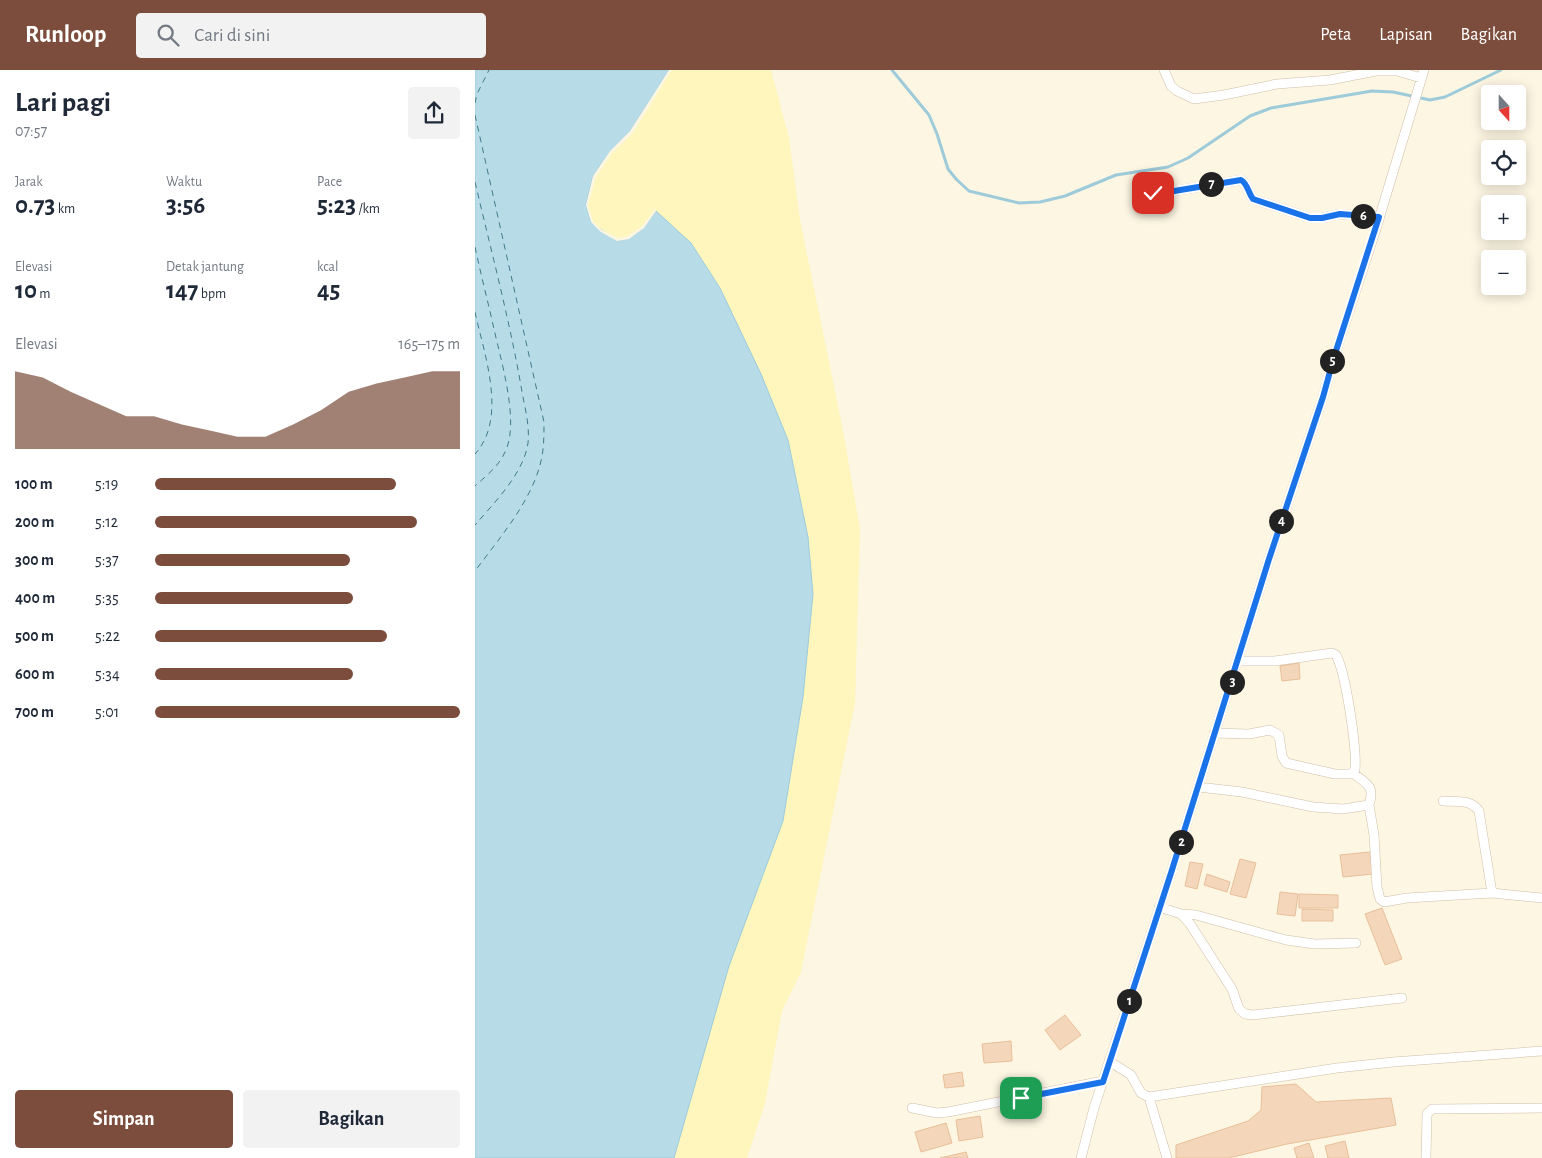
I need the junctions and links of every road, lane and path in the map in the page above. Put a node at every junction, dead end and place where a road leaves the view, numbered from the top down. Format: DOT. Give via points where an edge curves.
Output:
graph roads {
  1 [pos="1164,70"];
  2 [pos="1421,78"];
  3 [pos="1142,187"];
  4 [pos="1379,217"];
  5 [pos="1238,661"];
  6 [pos="1214,733"];
  7 [pos="1353,773"];
  8 [pos="1198,788"];
  9 [pos="1443,801"];
  10 [pos="1369,805"];
  11 [pos="1492,893"];
  12 [pos="1542,898"];
  13 [pos="1159,907"];
  14 [pos="1181,914"];
  15 [pos="1355,943"];
  16 [pos="1402,998"];
  17 [pos="1542,1051"];
  18 [pos="1109,1061"];
  19 [pos="1103,1082"];
  20 [pos="1149,1097"];
  21 [pos="912,1108"];
  22 [pos="1542,1108"];
  23 [pos="1081,1158"];
  24 [pos="1167,1158"];
  25 [pos="1426,1158"];
  1 -- 2 [label="street" via="1171,86 1194,99 1375,71 1397,71"];
  2 -- 4 [label="street"];
  3 -- 4 [label="street" via="1153,193 1162,193 1241,180 1253,199 1302,216"];
  4 -- 5 [label="street"];
  5 -- 6 [label="street"];
  5 -- 7 [label="street" via="1336,655 1351,725 1356,763"];
  6 -- 7 [label="street" via="1249,734 1270,730 1279,735 1286,763 1335,774"];
  6 -- 8 [label="street"];
  7 -- 10 [label="street" via="1371,787"];
  8 -- 10 [label="street" via="1241,792 1313,807 1343,809"];
  8 -- 13 [label="street"];
  9 -- 11 [label="street" via="1470,803 1479,811"];
  10 -- 11 [label="street" via="1377,887 1384,902"];
  11 -- 12 [label="street"];
  13 -- 14 [label="street"];
  13 -- 18 [label="street"];
  14 -- 15 [label="street" via="1196,915 1286,940 1315,944"];
  14 -- 16 [label="street" via="1209,952 1245,1014"];
  17 -- 20 [label="street" via="1355,1066"];
  18 -- 19 [label="street"];
  18 -- 20 [label="street" via="1131,1075 1141,1094"];
  19 -- 21 [label="street" via="948,1112"];
  19 -- 23 [label="street"];
  20 -- 24 [label="street"];
  22 -- 25 [label="street" via="1432,1109 1427,1114"];
}
